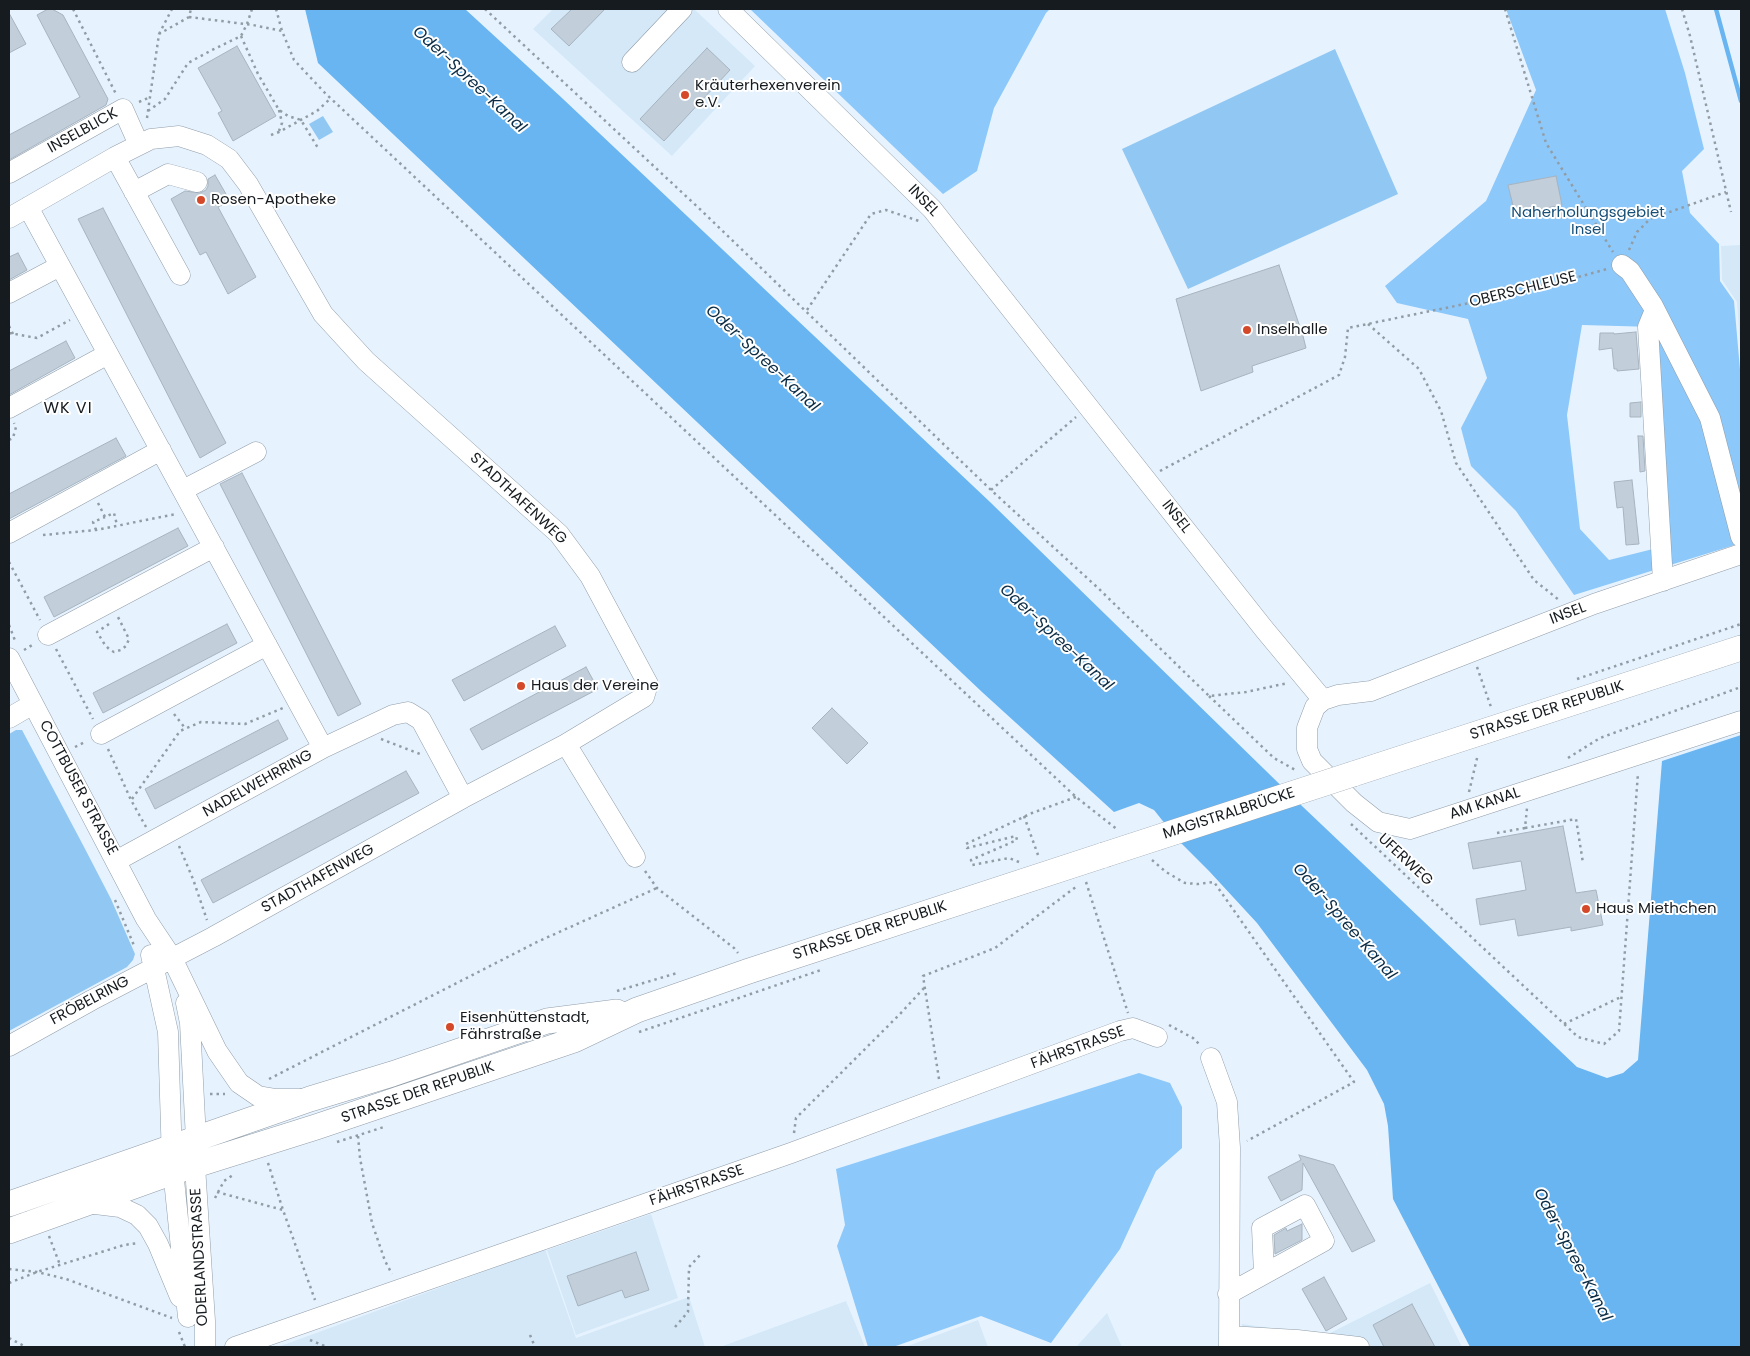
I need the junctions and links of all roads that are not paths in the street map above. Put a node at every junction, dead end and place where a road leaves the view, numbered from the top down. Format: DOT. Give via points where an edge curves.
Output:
graph roads {
  1 [pos="682,9"];
  2 [pos="728,9"];
  3 [pos="632,62"];
  4 [pos="145,142"];
  5 [pos="115,157"];
  6 [pos="9,172"];
  7 [pos="197,182"];
  8 [pos="134,192"];
  9 [pos="28,207"];
  10 [pos="9,218"];
  11 [pos="1626,260"];
  12 [pos="60,266"];
  13 [pos="180,275"];
  14 [pos="9,293"];
  15 [pos="1655,310"];
  16 [pos="108,354"];
  17 [pos="10,414"];
  18 [pos="161,450"];
  19 [pos="256,452"];
  20 [pos="182,490"];
  21 [pos="9,533"];
  22 [pos="1741,537"];
  23 [pos="214,547"];
  24 [pos="1741,554"];
  25 [pos="1663,580"];
  26 [pos="48,635"];
  27 [pos="267,645"];
  28 [pos="1741,648"];
  29 [pos="13,651"];
  30 [pos="1323,700"];
  31 [pos="33,704"];
  32 [pos="9,718"];
  33 [pos="1741,721"];
  34 [pos="101,734"];
  35 [pos="566,744"];
  36 [pos="323,748"];
  37 [pos="1353,774"];
  38 [pos="463,798"];
  39 [pos="1104,855"];
  40 [pos="635,857"];
  41 [pos="116,861"];
  42 [pos="146,919"];
  43 [pos="172,958"];
  44 [pos="147,970"];
  45 [pos="182,980"];
  46 [pos="637,1021"];
  47 [pos="1157,1037"];
  48 [pos="9,1046"];
  49 [pos="1211,1058"];
  50 [pos="310,1099"];
  51 [pos="196,1139"];
  52 [pos="171,1147"];
  53 [pos="184,1169"];
  54 [pos="9,1204"];
  55 [pos="87,1204"];
  56 [pos="9,1232"];
  57 [pos="1264,1274"];
  58 [pos="1228,1294"];
  59 [pos="181,1318"];
  60 [pos="1229,1341"];
  61 [pos="1296,1344"];
  62 [pos="200,1347"];
  63 [pos="205,1347"];
  64 [pos="236,1347"];
  65 [pos="1359,1347"];
  1 -- 3 [label="street"];
  2 -- 30 [label="street, INSEL" via="932,209"];
  4 -- 5 [label="street"];
  4 -- 6 [label="street, INSELBLICK" via="123,109"];
  4 -- 35 [label="street, STADTHAFENWEG" via="180,136 207,145 229,158 248,184 323,314 366,361 560,534 590,576 648,684 644,697"];
  5 -- 8 [label="street"];
  5 -- 9 [label="street"];
  7 -- 8 [label="street" via="168,174"];
  8 -- 13 [label="street"];
  9 -- 10 [label="street"];
  9 -- 12 [label="street, NADELWEHRRING"];
  11 -- 15 [label="street"];
  12 -- 14 [label="street"];
  12 -- 16 [label="street, NADELWEHRRING"];
  15 -- 22 [label="street" via="1710,418"];
  15 -- 25 [label="street" via="1648,327"];
  16 -- 17 [label="street"];
  16 -- 18 [label="street, NADELWEHRRING"];
  18 -- 20 [label="street, NADELWEHRRING"];
  18 -- 21 [label="street"];
  19 -- 20 [label="street"];
  20 -- 23 [label="street, NADELWEHRRING"];
  23 -- 26 [label="street" via="115,610"];
  23 -- 27 [label="street, NADELWEHRRING"];
  24 -- 25 [label="street, INSEL"];
  25 -- 30 [label="street, INSEL" via="1371,691"];
  27 -- 34 [label="street"];
  27 -- 36 [label="street, NADELWEHRRING"];
  28 -- 37 [label="main road, STRASSE DER REPUBLIK"];
  29 -- 31 [label="street, COTTBUSER STRASSE"];
  30 -- 33 [label="street, AM KANAL" via="1315,707 1307,728 1307,749 1312,760 1354,803 1378,822 1410,829"];
  31 -- 32 [label="street"];
  31 -- 41 [label="street, COTTBUSER STRASSE"];
  35 -- 38 [label="street, STADTHAFENWEG"];
  35 -- 40 [label="street"];
  36 -- 38 [label="street" via="393,715 408,712 421,720"];
  36 -- 41 [label="street, NADELWEHRRING"];
  37 -- 39 [label="main road, MAGISTRALBRÜCKE, bridge"];
  38 -- 43 [label="street, STADTHAFENWEG"];
  39 -- 46 [label="main road, STRASSE DER REPUBLIK" via="749,971"];
  41 -- 42 [label="street, COTTBUSER STRASSE"];
  42 -- 43 [label="street, COTTBUSER STRASSE"];
  42 -- 44 [label="street, COTTBUSER STRASSE"];
  43 -- 44 [label="street, FRÖBELRING"];
  43 -- 45 [label="street, COTTBUSER STRASSE"];
  44 -- 48 [label="street, FRÖBELRING"];
  44 -- 52 [label="street, COTTBUSER STRASSE" via="161,996 168,1032"];
  45 -- 50 [label="street, COTTBUSER STRASSE" via="217,1051 239,1083 258,1096"];
  45 -- 51 [label="street, COTTBUSER STRASSE" via="190,1023"];
  46 -- 50 [label="main road, STRASSE DER REPUBLIK" via="547,1021"];
  46 -- 53 [label="main road, STRASSE DER REPUBLIK"];
  47 -- 64 [label="street, FÄHRSTRASSE" via="1133,1028 1120,1032 791,1153"];
  49 -- 58 [label="street" via="1227,1102 1230,1148"];
  50 -- 51 [label="main road, STRASSE DER REPUBLIK"];
  51 -- 52 [label="main road, STRASSE DER REPUBLIK"];
  51 -- 53 [label="street"];
  52 -- 53 [label="street"];
  52 -- 54 [label="main road, STRASSE DER REPUBLIK"];
  53 -- 55 [label="main road, STRASSE DER REPUBLIK"];
  53 -- 59 [label="street, ODERLANDSTRASSE"];
  53 -- 63 [label="street, ODERLANDSTRASSE"];
  55 -- 56 [label="main road, STRASSE DER REPUBLIK"];
  55 -- 59 [label="street, ODERLANDSTRASSE" via="120,1208 137,1215 148,1226 158,1244"];
  57 -- 58 [label="street"];
  58 -- 60 [label="street"];
  59 -- 62 [label="street, ODERLANDSTRASSE"];
  60 -- 61 [label="street"];
  61 -- 65 [label="street"];
}
